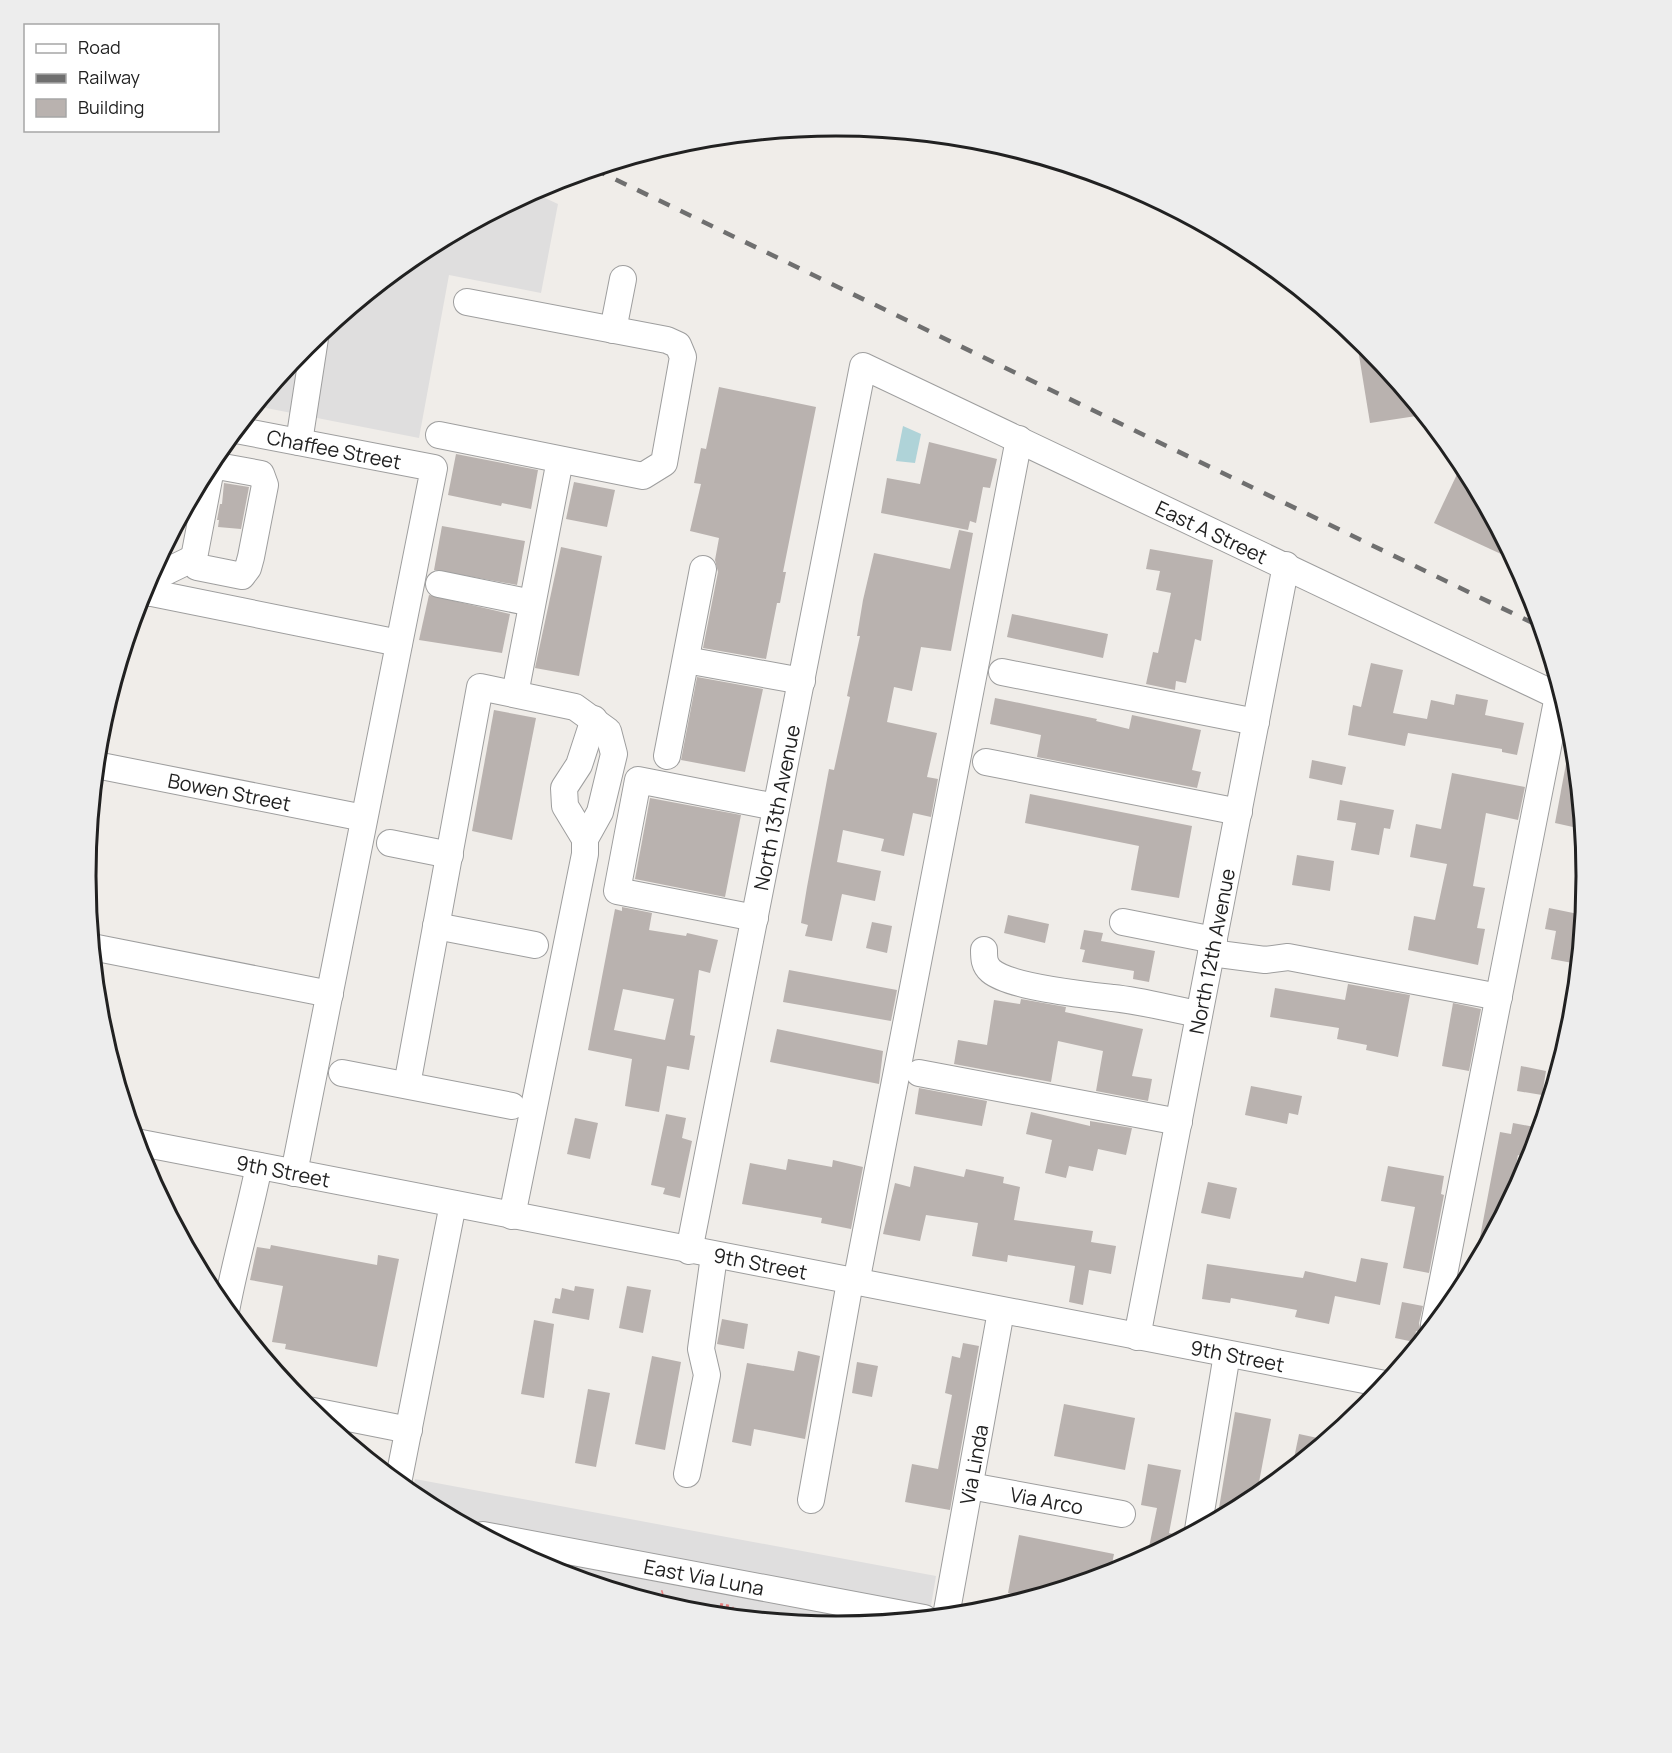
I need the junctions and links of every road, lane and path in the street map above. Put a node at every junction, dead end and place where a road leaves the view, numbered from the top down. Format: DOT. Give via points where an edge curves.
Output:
graph roads {
  1 [pos="623,279"];
  2 [pos="467,302"];
  3 [pos="613,330"];
  4 [pos="313,353"];
  5 [pos="863,366"];
  6 [pos="245,432"];
  7 [pos="439,435"];
  8 [pos="1018,439"];
  9 [pos="299,442"];
  10 [pos="560,460"];
  11 [pos="222,463"];
  12 [pos="208,485"];
  13 [pos="194,558"];
  14 [pos="1286,565"];
  15 [pos="704,569"];
  16 [pos="160,574"];
  17 [pos="439,584"];
  18 [pos="152,593"];
  19 [pos="532,603"];
  20 [pos="399,643"];
  21 [pos="686,660"];
  22 [pos="1002,672"];
  23 [pos="802,681"];
  24 [pos="515,694"];
  25 [pos="1553,694"];
  26 [pos="1557,711"];
  27 [pos="594,719"];
  28 [pos="1256,722"];
  29 [pos="667,756"];
  30 [pos="986,762"];
  31 [pos="579,765"];
  32 [pos="104,767"];
  33 [pos="608,779"];
  34 [pos="776,807"];
  35 [pos="1239,812"];
  36 [pos="364,818"];
  37 [pos="585,839"];
  38 [pos="390,843"];
  39 [pos="450,855"];
  40 [pos="755,918"];
  41 [pos="1123,922"];
  42 [pos="436,926"];
  43 [pos="535,945"];
  44 [pos="1212,946"];
  45 [pos="100,948"];
  46 [pos="984,950"];
  47 [pos="330,994"];
  48 [pos="1499,997"];
  49 [pos="1199,1014"];
  50 [pos="342,1073"];
  51 [pos="919,1073"];
  52 [pos="407,1085"];
  53 [pos="512,1106"];
  54 [pos="1179,1122"];
  55 [pos="146,1144"];
  56 [pos="259,1166"];
  57 [pos="294,1173"];
  58 [pos="453,1204"];
  59 [pos="512,1216"];
  60 [pos="702,1254"];
  61 [pos="853,1283"];
  62 [pos="228,1298"];
  63 [pos="1438,1307"];
  64 [pos="1001,1311"];
  65 [pos="1137,1337"];
  66 [pos="1227,1354"];
  67 [pos="1375,1382"];
  68 [pos="328,1414"];
  69 [pos="409,1430"];
  70 [pos="400,1474"];
  71 [pos="687,1474"];
  72 [pos="970,1486"];
  73 [pos="810,1500"];
  74 [pos="1122,1514"];
  75 [pos="1200,1520"];
  76 [pos="519,1545"];
  77 [pos="948,1608"];
  78 [pos="899,1613"];
  1 -- 3 [label="street"];
  2 -- 3 [label="street"];
  3 -- 10 [label="street" via="667,340 678,345 683,357 663,463 643,476"];
  4 -- 9 [label="street"];
  5 -- 8 [label="street, East A Street"];
  5 -- 23 [label="street, North 13th Avenue"];
  6 -- 9 [label="street, Chaffee Street"];
  7 -- 10 [label="street"];
  8 -- 14 [label="street, East A Street"];
  8 -- 61 [label="street"];
  9 -- 20 [label="street, Chaffee Street" via="434,468"];
  10 -- 19 [label="street"];
  11 -- 13 [label="street" via="261,474 265,485 248,568 242,576 197,567"];
  12 -- 13 [label="street"];
  13 -- 16 [label="street"];
  14 -- 25 [label="street, East A Street"];
  14 -- 28 [label="street, North 12th Avenue"];
  15 -- 21 [label="street"];
  17 -- 19 [label="street"];
  18 -- 20 [label="street"];
  19 -- 24 [label="street"];
  20 -- 36 [label="street"];
  21 -- 23 [label="street"];
  21 -- 29 [label="street"];
  22 -- 28 [label="street"];
  23 -- 34 [label="street, North 13th Avenue"];
  24 -- 27 [label="street" via="575,707"];
  24 -- 39 [label="street" via="480,687"];
  26 -- 48 [label="street"];
  27 -- 31 [label="street"];
  27 -- 33 [label="street" via="608,731 614,754"];
  28 -- 35 [label="street, North 12th Avenue"];
  30 -- 35 [label="street"];
  31 -- 33 [label="street"];
  31 -- 37 [label="street" via="564,788 565,806"];
  32 -- 36 [label="street, Bowen Street"];
  33 -- 37 [label="street" via="600,812"];
  34 -- 40 [label="street, North 13th Avenue"];
  34 -- 40 [label="street" via="638,780 617,891"];
  35 -- 44 [label="street, North 12th Avenue"];
  36 -- 47 [label="street"];
  37 -- 59 [label="street"];
  38 -- 39 [label="street"];
  39 -- 42 [label="street"];
  40 -- 60 [label="street, North 13th Avenue"];
  41 -- 44 [label="street"];
  42 -- 43 [label="street"];
  42 -- 52 [label="street"];
  44 -- 48 [label="street" via="1265,960 1288,957"];
  44 -- 49 [label="street, North 12th Avenue"];
  45 -- 47 [label="street"];
  46 -- 49 [label="street" via="984,962 991,971 1010,979 1085,996"];
  47 -- 57 [label="street"];
  48 -- 63 [label="street"];
  49 -- 54 [label="street, North 12th Avenue"];
  50 -- 52 [label="street"];
  51 -- 54 [label="street"];
  52 -- 53 [label="street"];
  54 -- 65 [label="street, North 12th Avenue"];
  55 -- 56 [label="street, 9th Street"];
  56 -- 57 [label="street, 9th Street"];
  56 -- 62 [label="street"];
  57 -- 58 [label="street, 9th Street"];
  58 -- 59 [label="street, 9th Street"];
  58 -- 69 [label="street"];
  59 -- 60 [label="street, 9th Street"];
  60 -- 61 [label="street, 9th Street"];
  60 -- 71 [label="street, North 13th Avenue" via="701,1349 707,1375"];
  61 -- 64 [label="street, 9th Street"];
  61 -- 73 [label="street"];
  64 -- 65 [label="street, 9th Street"];
  64 -- 72 [label="street, Via Linda"];
  65 -- 66 [label="street, 9th Street"];
  66 -- 67 [label="street, 9th Street"];
  66 -- 75 [label="street"];
  68 -- 69 [label="street"];
  69 -- 70 [label="street"];
  72 -- 74 [label="street, Via Arco"];
  72 -- 77 [label="street, Via Linda"];
  76 -- 78 [label="street, East Via Luna"];
}
